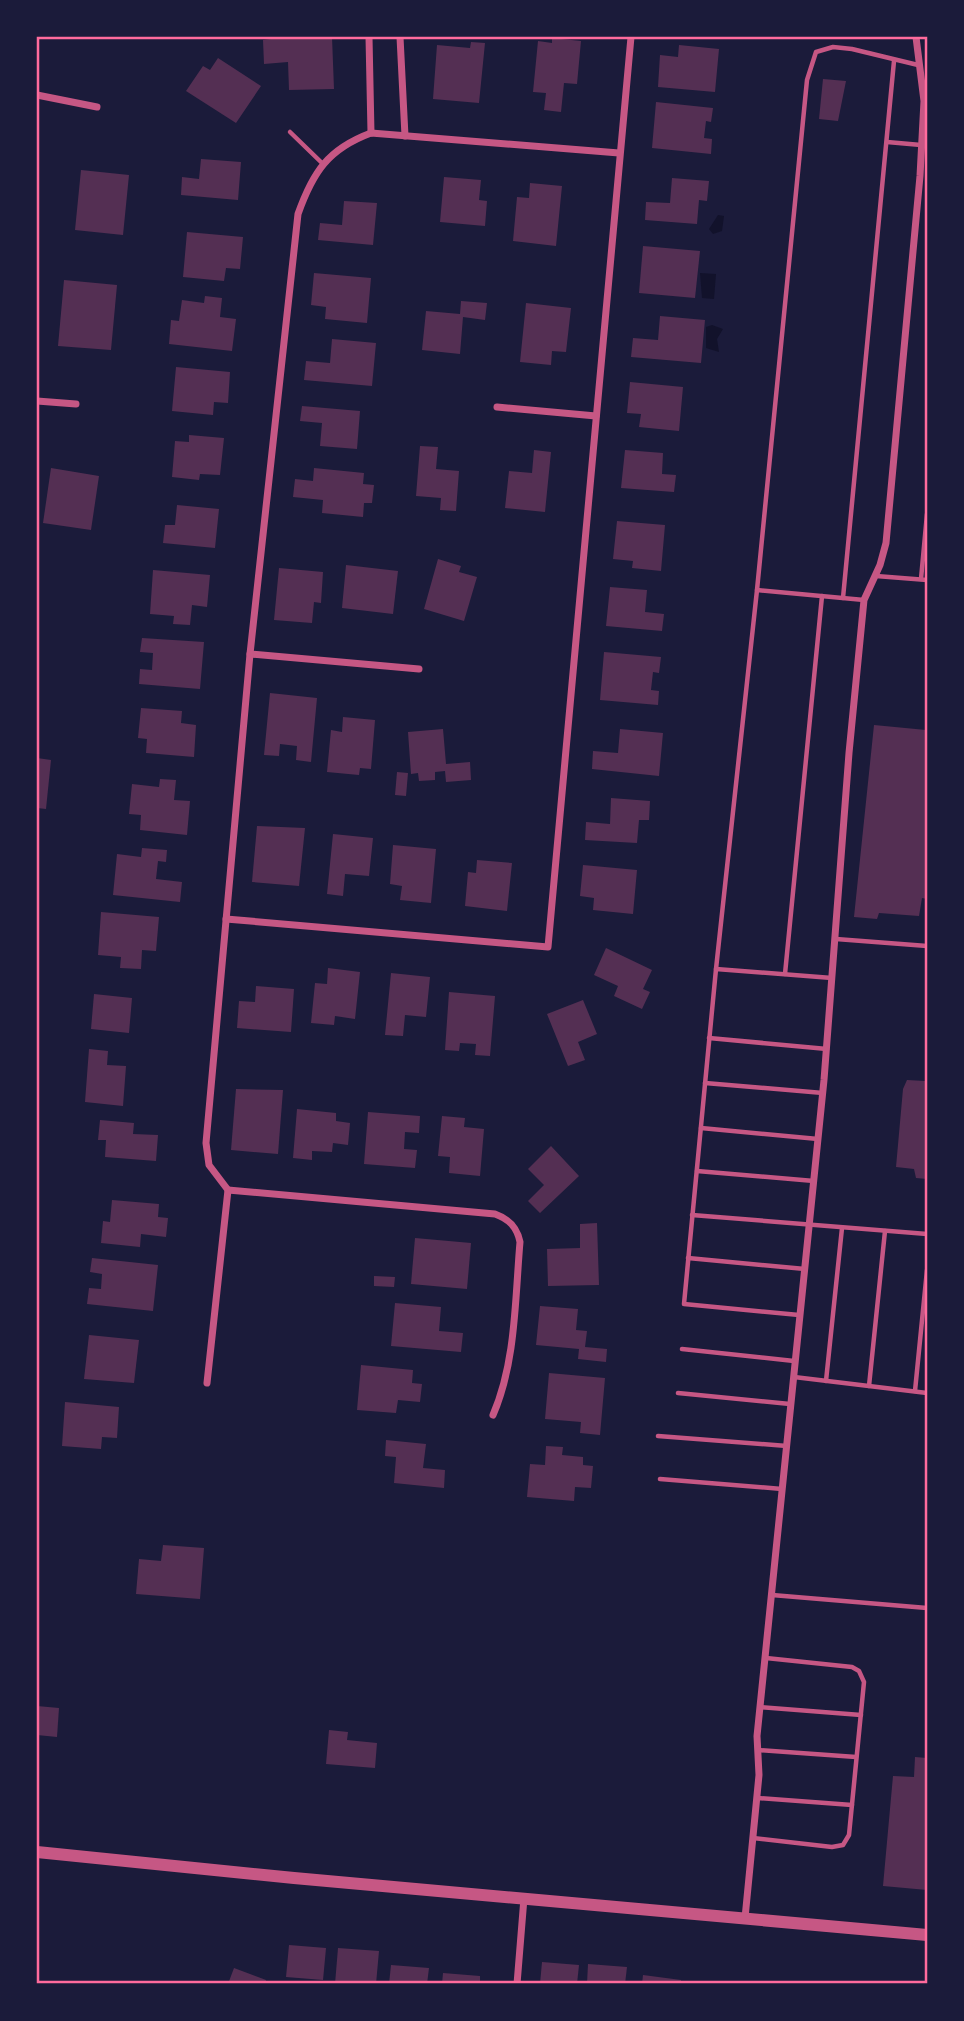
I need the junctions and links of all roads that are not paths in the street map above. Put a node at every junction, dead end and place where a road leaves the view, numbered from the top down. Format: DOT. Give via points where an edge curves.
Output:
graph roads {
  1 [pos="369,37"];
  2 [pos="400,37"];
  3 [pos="631,37"];
  4 [pos="916,37"];
  5 [pos="894,61"];
  6 [pos="918,65"];
  7 [pos="37,95"];
  8 [pos="97,107"];
  9 [pos="290,132"];
  10 [pos="371,133"];
  11 [pos="405,136"];
  12 [pos="887,142"];
  13 [pos="921,145"];
  14 [pos="619,153"];
  15 [pos="323,163"];
  16 [pos="37,401"];
  17 [pos="76,404"];
  18 [pos="497,407"];
  19 [pos="596,416"];
  20 [pos="927,513"];
  21 [pos="875,576"];
  22 [pos="924,580"];
  23 [pos="757,590"];
  24 [pos="822,596"];
  25 [pos="844,598"];
  26 [pos="864,600"];
  27 [pos="250,654"];
  28 [pos="419,669"];
  29 [pos="226,919"];
  30 [pos="835,939"];
  31 [pos="927,946"];
  32 [pos="716,969"];
  33 [pos="785,974"];
  34 [pos="832,978"];
  35 [pos="709,1038"];
  36 [pos="827,1049"];
  37 [pos="705,1083"];
  38 [pos="823,1093"];
  39 [pos="701,1128"];
  40 [pos="818,1139"];
  41 [pos="696,1171"];
  42 [pos="814,1181"];
  43 [pos="228,1190"];
  44 [pos="692,1215"];
  45 [pos="810,1225"];
  46 [pos="842,1227"];
  47 [pos="885,1231"];
  48 [pos="927,1234"];
  49 [pos="688,1258"];
  50 [pos="805,1269"];
  51 [pos="927,1270"];
  52 [pos="800,1315"];
  53 [pos="682,1349"];
  54 [pos="795,1361"];
  55 [pos="794,1377"];
  56 [pos="826,1381"];
  57 [pos="207,1383"];
  58 [pos="869,1386"];
  59 [pos="915,1391"];
  60 [pos="927,1392"];
  61 [pos="678,1393"];
  62 [pos="791,1404"];
  63 [pos="493,1415"];
  64 [pos="658,1436"];
  65 [pos="787,1446"];
  66 [pos="660,1479"];
  67 [pos="782,1489"];
  68 [pos="771,1595"];
  69 [pos="927,1608"];
  70 [pos="765,1658"];
  71 [pos="760,1707"];
  72 [pos="860,1715"];
  73 [pos="757,1750"];
  74 [pos="856,1757"];
  75 [pos="757,1798"];
  76 [pos="852,1805"];
  77 [pos="752,1838"];
  78 [pos="37,1852"];
  79 [pos="524,1897"];
  80 [pos="745,1918"];
  81 [pos="927,1935"];
  82 [pos="517,1984"];
  1 -- 10 [label="street"];
  2 -- 11 [label="street"];
  3 -- 14 [label="street"];
  4 -- 6 [label="street"];
  5 -- 6 [label="lane"];
  5 -- 12 [label="lane"];
  5 -- 23 [label="lane" via="833,47 816,52 811,60"];
  6 -- 13 [label="street" via="924,101"];
  7 -- 8 [label="street"];
  9 -- 15 [label="lane"];
  10 -- 11 [label="street"];
  10 -- 15 [label="street"];
  11 -- 14 [label="street"];
  12 -- 13 [label="lane"];
  12 -- 25 [label="lane"];
  13 -- 21 [label="street" via="887,530"];
  14 -- 19 [label="street"];
  15 -- 27 [label="street" via="306,191 293,242"];
  16 -- 17 [label="street"];
  18 -- 19 [label="street"];
  19 -- 29 [label="street" via="548,947"];
  20 -- 22 [label="lane"];
  21 -- 22 [label="lane"];
  21 -- 26 [label="street"];
  23 -- 24 [label="lane"];
  23 -- 32 [label="lane"];
  24 -- 25 [label="lane"];
  24 -- 33 [label="lane"];
  25 -- 26 [label="lane"];
  26 -- 30 [label="street"];
  27 -- 28 [label="street"];
  27 -- 29 [label="street"];
  29 -- 43 [label="street" via="206,1143 209,1165"];
  30 -- 31 [label="lane"];
  30 -- 34 [label="street"];
  32 -- 33 [label="lane"];
  32 -- 35 [label="lane"];
  33 -- 34 [label="lane"];
  34 -- 36 [label="street"];
  35 -- 36 [label="lane"];
  35 -- 37 [label="lane"];
  36 -- 38 [label="street"];
  37 -- 38 [label="lane"];
  37 -- 39 [label="lane"];
  38 -- 40 [label="street"];
  39 -- 40 [label="lane"];
  39 -- 41 [label="lane"];
  40 -- 42 [label="street"];
  41 -- 42 [label="lane"];
  41 -- 44 [label="lane"];
  42 -- 45 [label="street"];
  43 -- 57 [label="street"];
  43 -- 63 [label="street" via="504,1217 518,1232 520,1242 510,1355"];
  44 -- 45 [label="lane"];
  44 -- 49 [label="lane"];
  45 -- 46 [label="lane"];
  45 -- 50 [label="street"];
  46 -- 47 [label="lane"];
  46 -- 56 [label="lane"];
  47 -- 48 [label="lane"];
  47 -- 58 [label="lane"];
  49 -- 50 [label="lane"];
  49 -- 52 [label="lane" via="684,1304"];
  50 -- 52 [label="street"];
  51 -- 59 [label="lane"];
  52 -- 54 [label="street"];
  53 -- 54 [label="lane"];
  54 -- 55 [label="street"];
  55 -- 56 [label="lane"];
  55 -- 62 [label="street"];
  56 -- 58 [label="lane"];
  58 -- 59 [label="lane"];
  59 -- 60 [label="lane"];
  61 -- 62 [label="lane"];
  62 -- 65 [label="street"];
  64 -- 65 [label="lane"];
  65 -- 67 [label="street"];
  66 -- 67 [label="lane"];
  67 -- 68 [label="street"];
  68 -- 69 [label="lane"];
  68 -- 70 [label="street"];
  70 -- 71 [label="street"];
  70 -- 72 [label="lane" via="859,1671 864,1682"];
  71 -- 72 [label="lane"];
  71 -- 73 [label="street"];
  72 -- 74 [label="lane"];
  73 -- 74 [label="lane"];
  73 -- 75 [label="street"];
  74 -- 76 [label="lane"];
  75 -- 76 [label="lane"];
  75 -- 77 [label="street"];
  76 -- 77 [label="lane" via="849,1835 843,1845"];
  77 -- 80 [label="street"];
  78 -- 79 [label="street"];
  79 -- 80 [label="street"];
  79 -- 82 [label="street"];
  80 -- 81 [label="street"];
}
